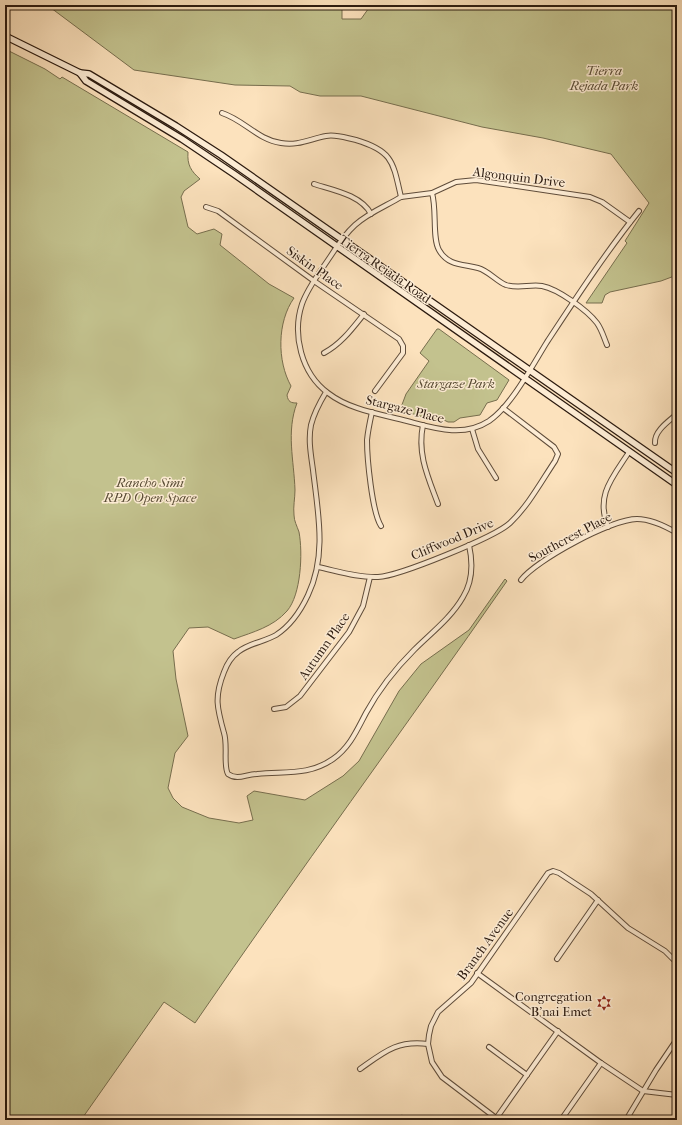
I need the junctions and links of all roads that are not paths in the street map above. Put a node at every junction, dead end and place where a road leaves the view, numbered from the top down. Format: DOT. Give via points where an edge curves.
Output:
graph roads {
  1 [pos="5,36"];
  2 [pos="80,73"];
  3 [pos="222,113"];
  4 [pos="314,184"];
  5 [pos="432,193"];
  6 [pos="401,197"];
  7 [pos="206,206"];
  8 [pos="639,211"];
  9 [pos="371,214"];
  10 [pos="630,222"];
  11 [pos="342,240"];
  12 [pos="336,248"];
  13 [pos="314,281"];
  14 [pos="574,303"];
  15 [pos="364,314"];
  16 [pos="607,345"];
  17 [pos="324,353"];
  18 [pos="529,370"];
  19 [pos="524,378"];
  20 [pos="326,392"];
  21 [pos="375,392"];
  22 [pos="503,408"];
  23 [pos="372,412"];
  24 [pos="677,414"];
  25 [pos="423,425"];
  26 [pos="472,428"];
  27 [pos="656,443"];
  28 [pos="630,452"];
  29 [pos="677,473"];
  30 [pos="496,478"];
  31 [pos="677,485"];
  32 [pos="438,504"];
  33 [pos="381,526"];
  34 [pos="608,527"];
  35 [pos="676,532"];
  36 [pos="469,545"];
  37 [pos="318,567"];
  38 [pos="370,577"];
  39 [pos="521,580"];
  40 [pos="274,709"];
  41 [pos="598,900"];
  42 [pos="557,958"];
  43 [pos="677,964"];
  44 [pos="478,973"];
  45 [pos="558,1031"];
  46 [pos="677,1039"];
  47 [pos="428,1044"];
  48 [pos="489,1047"];
  49 [pos="601,1063"];
  50 [pos="360,1069"];
  51 [pos="527,1075"];
  52 [pos="643,1091"];
  53 [pos="677,1095"];
  54 [pos="496,1119"];
  55 [pos="561,1120"];
  56 [pos="626,1120"];
  1 -- 2 [label="main road, Tierra Rejada Road"];
  2 -- 11 [label="main road, Tierra Rejada Road" via="89,74 176,126"];
  2 -- 12 [label="main road, Tierra Rejada Road" via="86,81 182,139"];
  3 -- 6 [label="street" via="262,137 281,143 301,143 335,135 372,145 385,154 392,163"];
  4 -- 9 [label="street" via="358,200"];
  5 -- 6 [label="street, Algonquin Drive"];
  5 -- 10 [label="street, Algonquin Drive" via="456,182 484,180 590,197 602,202"];
  5 -- 14 [label="street" via="435,204 436,244 449,261 482,269 513,287 536,285 550,288"];
  6 -- 9 [label="street, Stargaze Place"];
  7 -- 13 [label="street, Siskin Place" via="218,211"];
  8 -- 10 [label="street, Stargaze Place"];
  9 -- 11 [label="street, Stargaze Place" via="356,224"];
  10 -- 14 [label="street, Stargaze Place"];
  11 -- 12 [label="street, Stargaze Place"];
  11 -- 18 [label="main road, Tierra Rejada Road"];
  12 -- 13 [label="street, Stargaze Place"];
  12 -- 19 [label="main road, Tierra Rejada Road"];
  13 -- 15 [label="street, Siskin Place"];
  13 -- 20 [label="street, Stargaze Place" via="302,304 298,340 308,368"];
  14 -- 16 [label="street" via="597,323"];
  14 -- 18 [label="street, Stargaze Place"];
  15 -- 17 [label="street" via="335,347"];
  15 -- 21 [label="street, Siskin Place" via="399,339 403,346 403,352"];
  18 -- 19 [label="street, Stargaze Place"];
  18 -- 29 [label="main road, Tierra Rejada Road"];
  19 -- 22 [label="street, Stargaze Place"];
  19 -- 28 [label="main road, Tierra Rejada Road"];
  20 -- 23 [label="street, Stargaze Place" via="348,405"];
  20 -- 37 [label="street" via="314,415 310,436 320,534"];
  22 -- 26 [label="street, Stargaze Place" via="489,421"];
  22 -- 36 [label="street, Cliffwood Drive" via="554,447 558,457 509,524"];
  23 -- 25 [label="street, Stargaze Place"];
  23 -- 33 [label="street" via="368,446 375,513"];
  24 -- 27 [label="street" via="657,434"];
  25 -- 26 [label="street, Stargaze Place" via="444,430"];
  25 -- 32 [label="street" via="422,457"];
  26 -- 30 [label="street" via="478,450"];
  28 -- 31 [label="main road, Tierra Rejada Road"];
  28 -- 34 [label="street" via="605,491 604,513"];
  34 -- 35 [label="street, Southcrest Place" via="628,520 644,519"];
  34 -- 39 [label="street, Southcrest Place" via="553,555"];
  36 -- 37 [label="street" via="472,572 464,597 449,617 404,661 373,702 354,737 342,751 324,764 306,771 233,777 226,772 227,752 217,701 219,685 227,665 237,652 276,636 290,623 308,596"];
  36 -- 38 [label="street, Cliffwood Drive" via="395,574"];
  37 -- 38 [label="street, Cliffwood Drive"];
  38 -- 40 [label="street, Autumn Place" via="363,606 349,632 300,696 286,707"];
  41 -- 42 [label="street"];
  41 -- 43 [label="street" via="628,928 665,951"];
  41 -- 44 [label="street, Branch Avenue" via="556,871 548,873"];
  44 -- 45 [label="street"];
  44 -- 47 [label="street, Branch Avenue" via="466,988 438,1012 430,1026"];
  45 -- 49 [label="street"];
  45 -- 51 [label="street"];
  46 -- 52 [label="street"];
  47 -- 50 [label="street" via="411,1042 396,1046"];
  47 -- 54 [label="street, Branch Avenue" via="432,1062 442,1077"];
  48 -- 51 [label="street"];
  49 -- 52 [label="street"];
  49 -- 55 [label="street"];
  51 -- 54 [label="street"];
  52 -- 53 [label="street"];
  52 -- 56 [label="street"];
}
